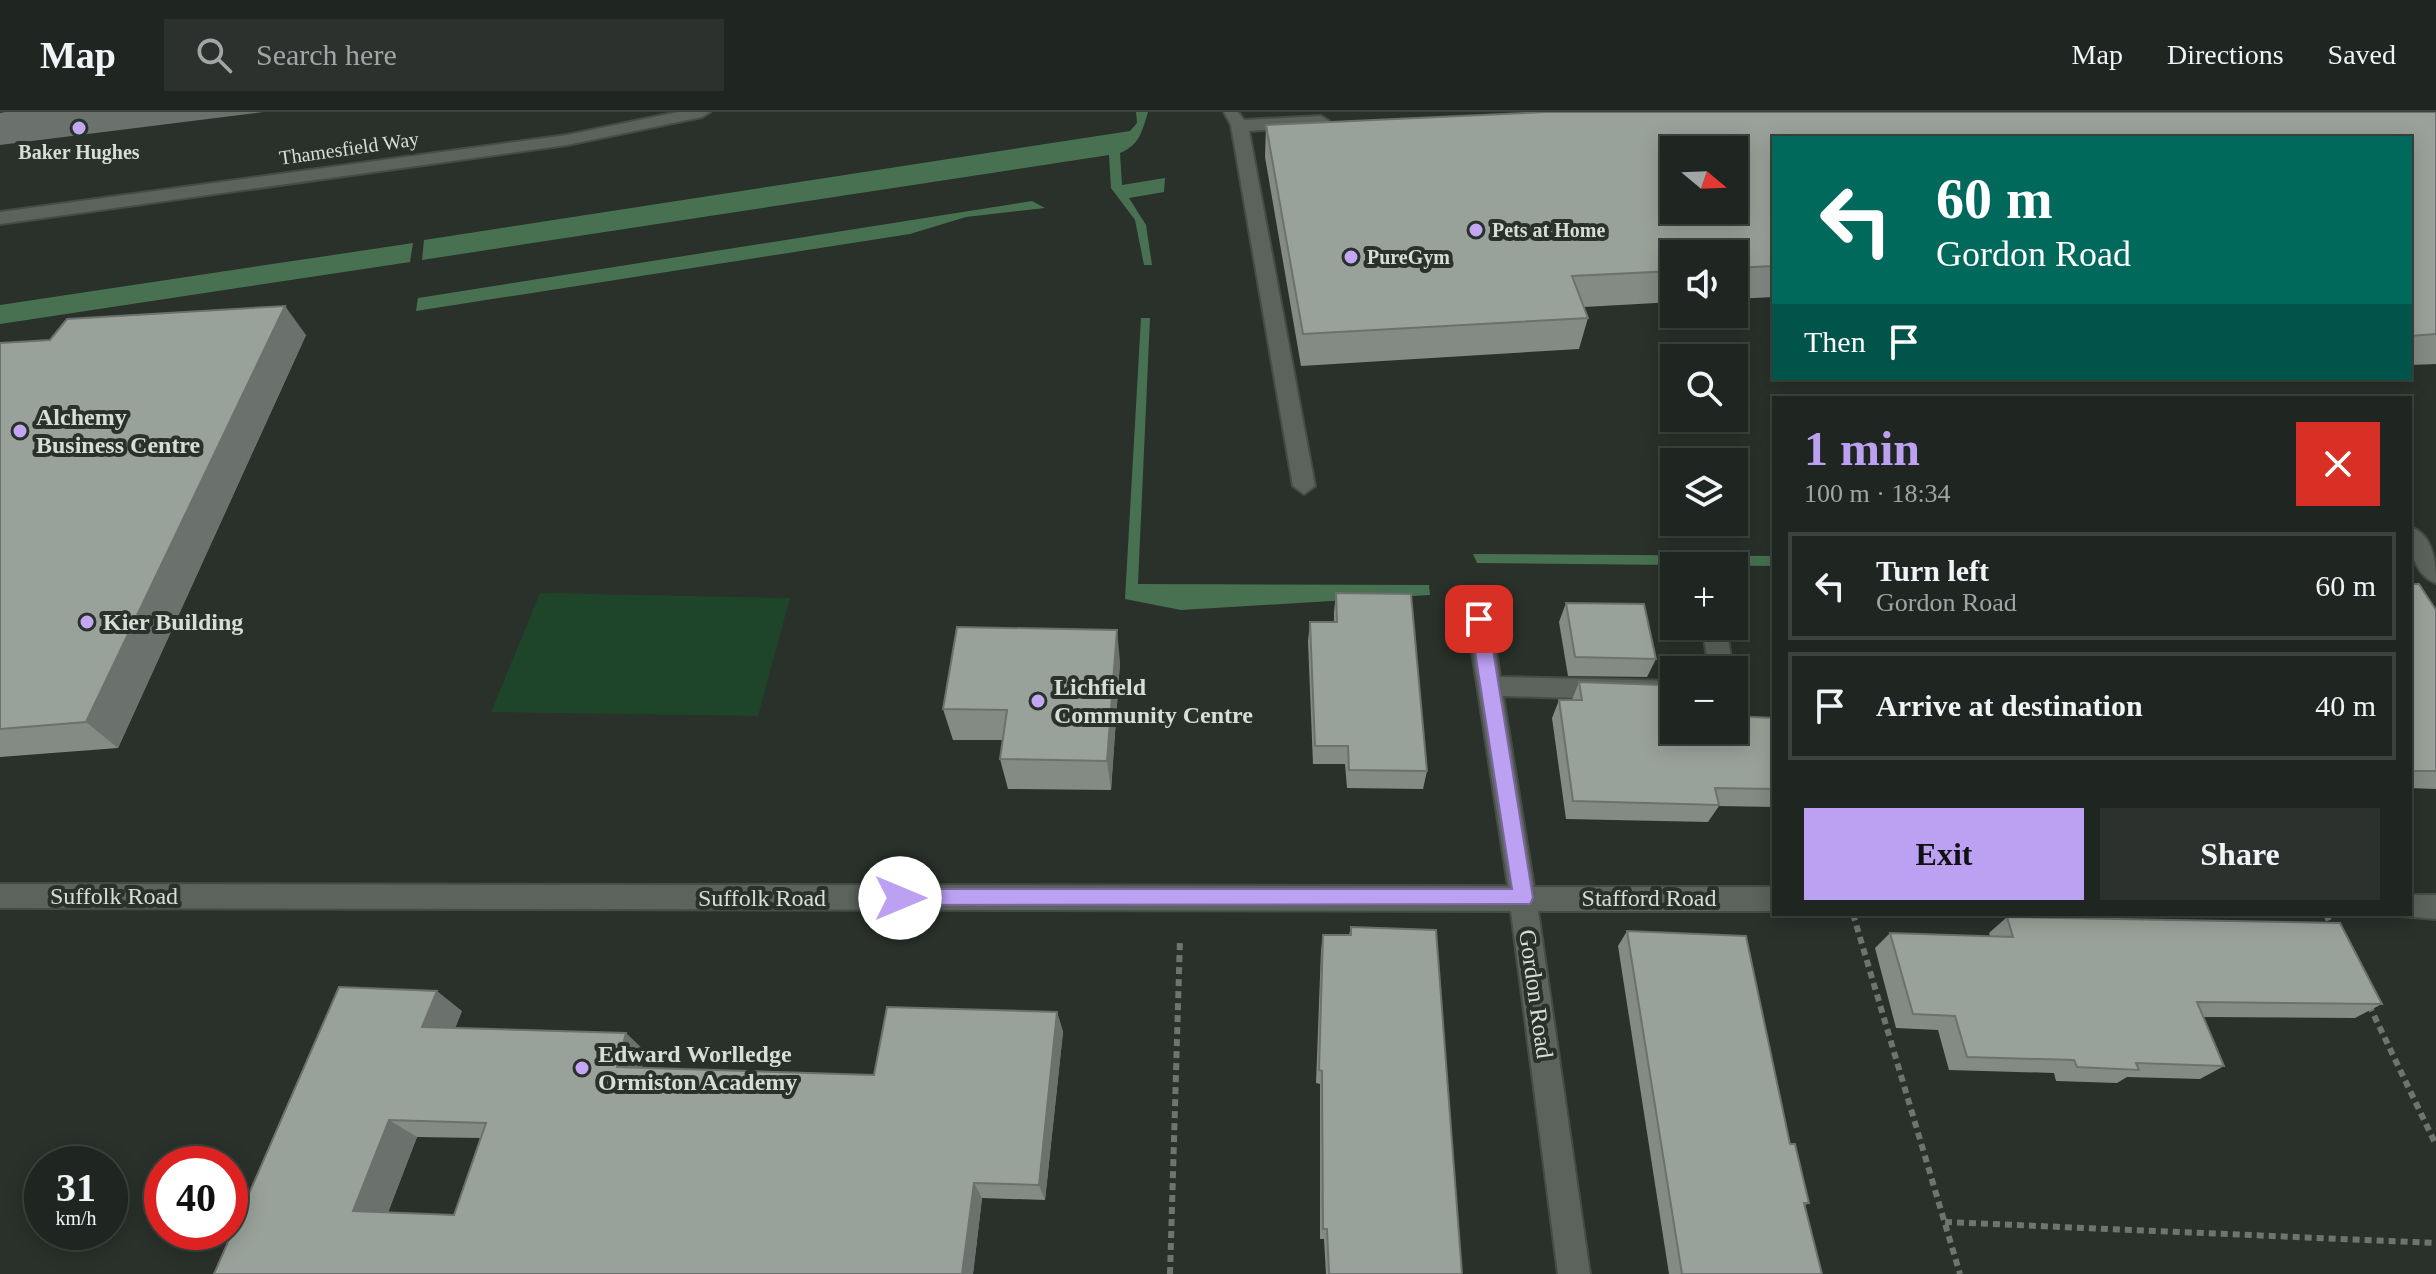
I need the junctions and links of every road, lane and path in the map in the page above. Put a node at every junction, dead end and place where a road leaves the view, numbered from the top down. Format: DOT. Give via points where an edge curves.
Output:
graph roads {
  1 [pos="702,112"];
  2 [pos="1235,119"];
  3 [pos="1321,121"];
  4 [pos="0,218"];
  5 [pos="1304,486"];
  6 [pos="2412,538"];
  7 [pos="2436,574"];
  8 [pos="1479,619"];
  9 [pos="1490,686"];
  10 [pos="1660,691"];
  11 [pos="0,896"];
  12 [pos="1523,898"];
  13 [pos="1182,899"];
  14 [pos="1772,899"];
  15 [pos="2412,907"];
  16 [pos="2436,907"];
  17 [pos="1854,916"];
  18 [pos="2327,916"];
  19 [pos="2339,943"];
  20 [pos="2367,1001"];
  21 [pos="2436,1145"];
  22 [pos="1945,1222"];
  23 [pos="2436,1243"];
  24 [pos="1170,1274"];
  25 [pos="1574,1274"];
  26 [pos="1960,1274"];
  1 -- 4 [label="street, Thamesfield Way" via="567,140"];
  2 -- 3 [label="street" via="1259,127"];
  2 -- 5 [label="street"];
  6 -- 7 [label="street"];
  8 -- 9 [label="street, Gordon Road"];
  9 -- 10 [label="street"];
  9 -- 12 [label="street, Gordon Road"];
  11 -- 13 [label="street, Suffolk Road"];
  12 -- 13 [label="street, Suffolk Road"];
  12 -- 14 [label="street, Stafford Road"];
  12 -- 25 [label="street, Gordon Road"];
  13 -- 24 [label="path"];
  15 -- 16 [label="street"];
  17 -- 22 [label="path"];
  18 -- 19 [label="path"];
  20 -- 21 [label="path"];
  22 -- 23 [label="path"];
  22 -- 26 [label="path"];
}
